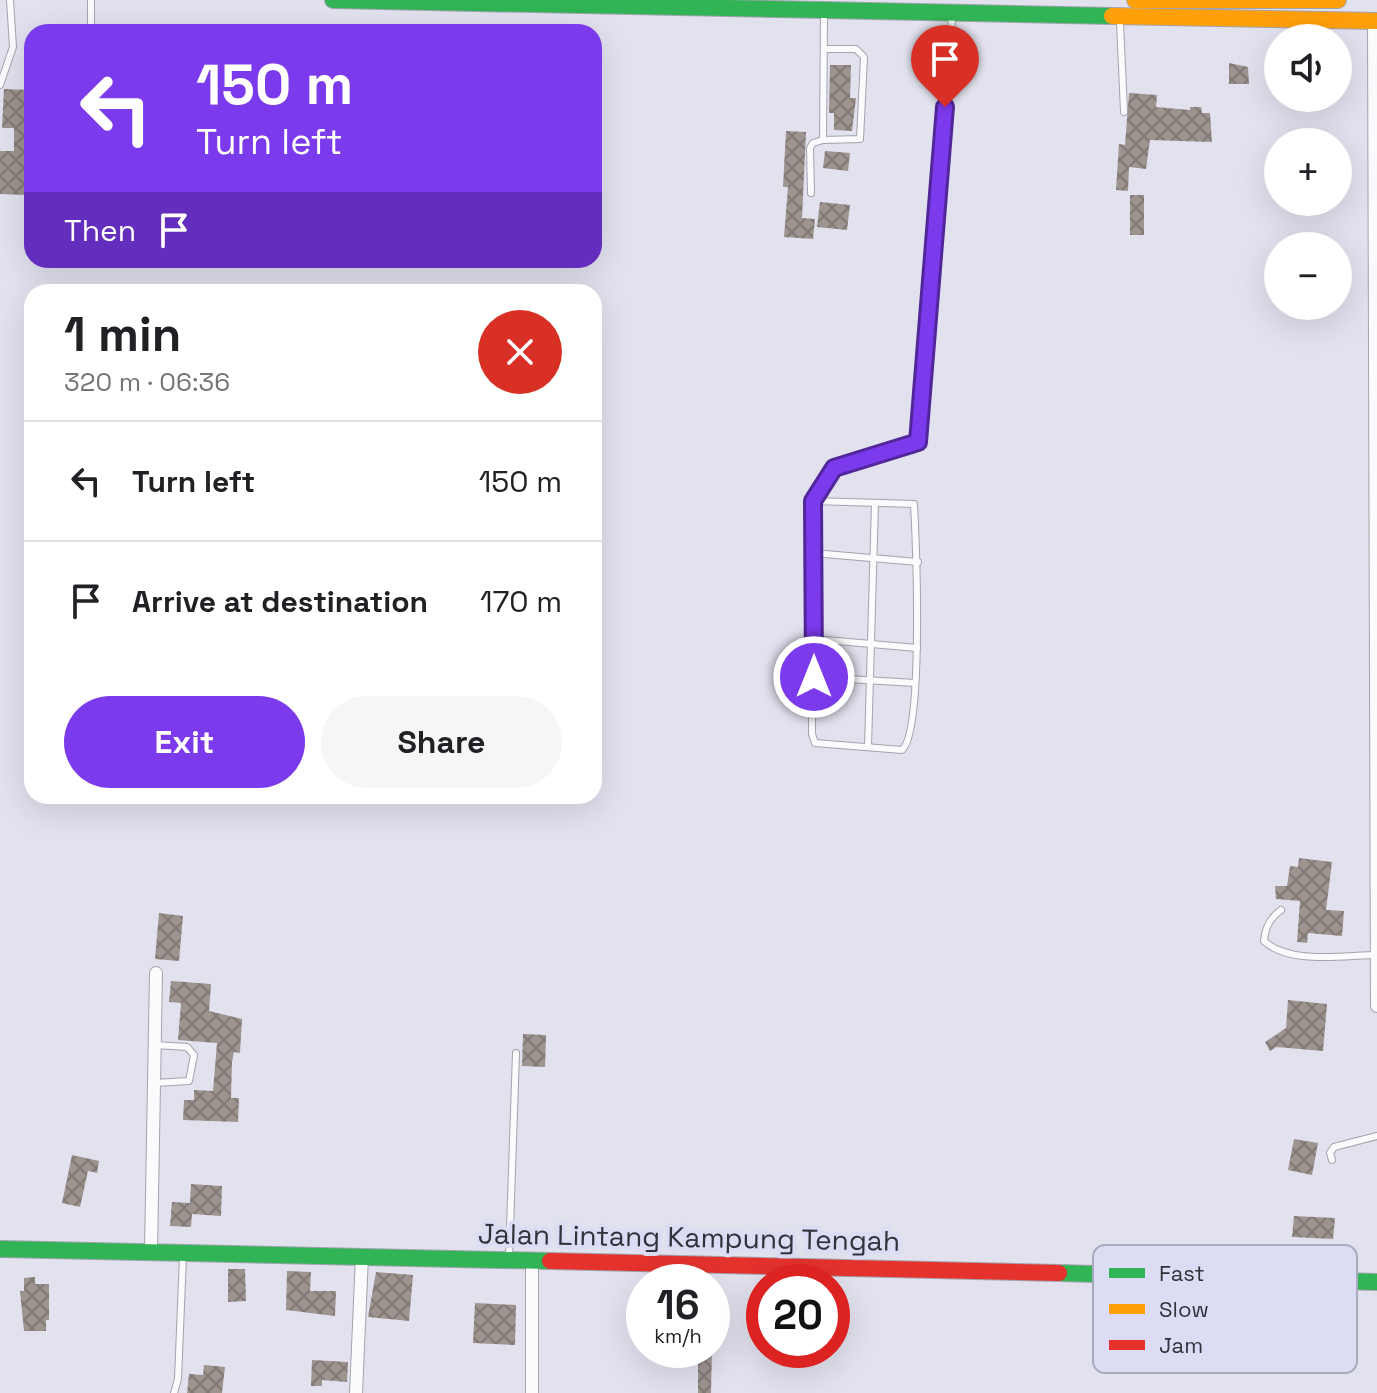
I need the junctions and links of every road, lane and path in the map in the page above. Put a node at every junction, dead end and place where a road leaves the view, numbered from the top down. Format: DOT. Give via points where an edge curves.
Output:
graph roads {
  1 [pos="10,0"];
  2 [pos="91,0"];
  3 [pos="333,0"];
  4 [pos="1135,0"];
  5 [pos="1338,0"];
  6 [pos="824,10"];
  7 [pos="952,15"];
  8 [pos="1120,19"];
  9 [pos="1376,21"];
  10 [pos="91,24"];
  11 [pos="824,49"];
  12 [pos="0,85"];
  13 [pos="1376,99"];
  14 [pos="1124,112"];
  15 [pos="823,140"];
  16 [pos="811,193"];
  17 [pos="813,501"];
  18 [pos="875,503"];
  19 [pos="813,553"];
  20 [pos="875,559"];
  21 [pos="918,562"];
  22 [pos="814,639"];
  23 [pos="872,646"];
  24 [pos="917,648"];
  25 [pos="814,677"];
  26 [pos="871,680"];
  27 [pos="915,683"];
  28 [pos="868,746"];
  29 [pos="1281,910"];
  30 [pos="1377,955"];
  31 [pos="156,973"];
  32 [pos="1377,1006"];
  33 [pos="155,1045"];
  34 [pos="516,1053"];
  35 [pos="154,1083"];
  36 [pos="1377,1136"];
  37 [pos="1332,1160"];
  38 [pos="0,1249"];
  39 [pos="151,1251"];
  40 [pos="183,1252"];
  41 [pos="362,1256"];
  42 [pos="509,1260"];
  43 [pos="532,1261"];
  44 [pos="1093,1275"];
  45 [pos="1357,1282"];
  46 [pos="1377,1282"];
  47 [pos="174,1393"];
  48 [pos="356,1393"];
  49 [pos="532,1393"];
  1 -- 12 [label="lane" via="13,47"];
  2 -- 10 [label="lane"];
  3 -- 6 [label="main road"];
  4 -- 5 [label="main road"];
  6 -- 7 [label="main road"];
  6 -- 11 [label="lane"];
  7 -- 8 [label="main road"];
  7 -- 17 [label="lane" via="918,442 834,468"];
  8 -- 9 [label="main road"];
  8 -- 14 [label="lane"];
  9 -- 13 [label="street"];
  11 -- 15 [label="lane"];
  11 -- 15 [label="lane" via="856,49 864,57 860,139"];
  13 -- 30 [label="street"];
  15 -- 16 [label="lane" via="810,148"];
  17 -- 18 [label="lane"];
  17 -- 19 [label="lane"];
  18 -- 20 [label="lane"];
  18 -- 21 [label="lane" via="914,504"];
  19 -- 20 [label="lane"];
  19 -- 22 [label="lane"];
  20 -- 21 [label="lane"];
  20 -- 23 [label="lane"];
  21 -- 24 [label="lane"];
  22 -- 23 [label="lane"];
  22 -- 25 [label="lane"];
  23 -- 24 [label="lane"];
  23 -- 26 [label="lane"];
  24 -- 27 [label="lane"];
  25 -- 26 [label="lane"];
  25 -- 28 [label="lane" via="815,743"];
  26 -- 27 [label="lane"];
  26 -- 28 [label="lane"];
  27 -- 28 [label="lane" via="909,744 902,750"];
  29 -- 30 [label="lane" via="1272,917 1264,941 1280,952"];
  30 -- 32 [label="street"];
  31 -- 33 [label="street"];
  33 -- 35 [label="street"];
  33 -- 35 [label="lane" via="187,1047 194,1055 189,1081"];
  34 -- 42 [label="lane"];
  35 -- 39 [label="street"];
  36 -- 37 [label="lane" via="1334,1147"];
  38 -- 39 [label="main road, Jalan Lintang Kampung Tengah"];
  39 -- 40 [label="main road, Jalan Lintang Kampung Tengah"];
  40 -- 41 [label="main road, Jalan Lintang Kampung Tengah"];
  40 -- 47 [label="lane"];
  41 -- 42 [label="main road, Jalan Lintang Kampung Tengah"];
  41 -- 48 [label="street"];
  42 -- 43 [label="main road, Jalan Lintang Kampung Tengah"];
  43 -- 44 [label="main road, Jalan Lintang Kampung Tengah"];
  43 -- 49 [label="street"];
  45 -- 46 [label="main road, Jalan Lintang Kampung Tengah"];
}
